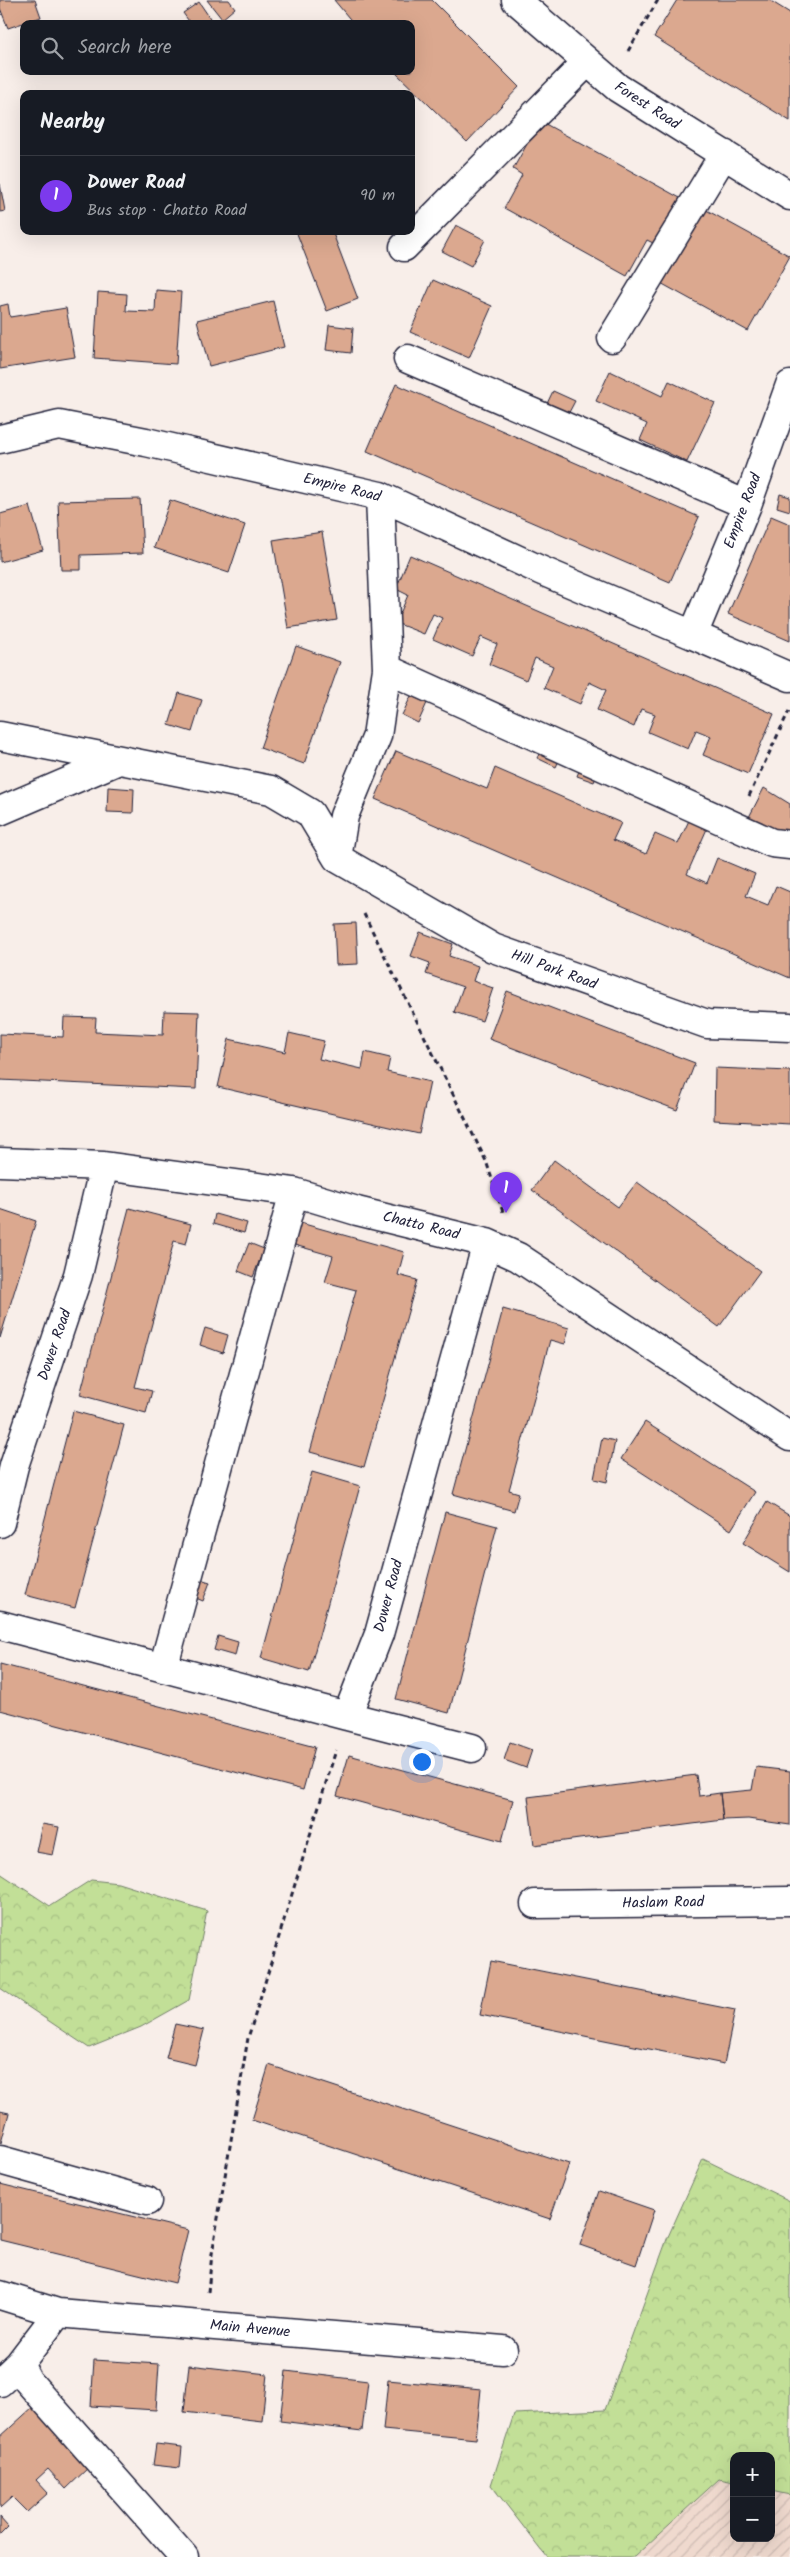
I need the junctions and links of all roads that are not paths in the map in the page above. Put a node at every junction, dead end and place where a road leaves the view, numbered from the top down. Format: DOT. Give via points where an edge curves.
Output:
graph roads {
  1 [pos="516,0"];
  2 [pos="587,62"];
  3 [pos="724,154"];
  4 [pos="790,196"];
  5 [pos="404,247"];
  6 [pos="612,338"];
  7 [pos="408,359"];
  8 [pos="790,385"];
  9 [pos="0,439"];
  10 [pos="380,496"];
  11 [pos="747,505"];
  12 [pos="693,635"];
  13 [pos="387,669"];
  14 [pos="790,677"];
  15 [pos="0,736"];
  16 [pos="119,760"];
  17 [pos="0,811"];
  18 [pos="790,845"];
  19 [pos="337,858"];
  20 [pos="790,1027"];
  21 [pos="0,1162"];
  22 [pos="104,1166"];
  23 [pos="294,1192"];
  24 [pos="487,1243"];
  25 [pos="790,1437"];
  26 [pos="0,1523"];
  27 [pos="0,1625"];
  28 [pos="163,1668"];
  29 [pos="347,1716"];
  30 [pos="472,1748"];
  31 [pos="790,1901"];
  32 [pos="535,1904"];
  33 [pos="0,2160"];
  34 [pos="147,2201"];
  35 [pos="0,2294"];
  36 [pos="58,2313"];
  37 [pos="503,2350"];
  38 [pos="10,2373"];
  39 [pos="184,2557"];
  1 -- 2 [label="street, Forest Road"];
  2 -- 3 [label="street, Forest Road" via="610,81"];
  2 -- 5 [label="street"];
  3 -- 4 [label="street, Forest Road"];
  3 -- 6 [label="street"];
  7 -- 11 [label="street"];
  8 -- 11 [label="street, Empire Road"];
  9 -- 10 [label="street, Empire Road" via="59,425"];
  10 -- 12 [label="street, Empire Road" via="540,570"];
  10 -- 13 [label="street"];
  11 -- 12 [label="street, Empire Road"];
  12 -- 14 [label="street, Empire Road"];
  13 -- 18 [label="street" via="772,843"];
  13 -- 19 [label="street" via="377,736 344,816"];
  15 -- 16 [label="street"];
  16 -- 17 [label="street"];
  16 -- 19 [label="street" via="271,790 310,812"];
  19 -- 20 [label="street, Hill Park Road" via="493,948 707,1024"];
  21 -- 22 [label="street, Chatto Road"];
  22 -- 23 [label="street, Chatto Road"];
  22 -- 26 [label="street, Dower Road" via="78,1275 14,1466"];
  23 -- 24 [label="street, Chatto Road"];
  23 -- 28 [label="street"];
  24 -- 25 [label="street, Chatto Road" via="518,1257"];
  24 -- 29 [label="street, Dower Road" via="380,1634"];
  27 -- 28 [label="street"];
  28 -- 29 [label="street"];
  29 -- 30 [label="street"];
  31 -- 32 [label="street, Haslam Road"];
  33 -- 34 [label="street"];
  35 -- 36 [label="street, Main Avenue"];
  36 -- 37 [label="street, Main Avenue"];
  36 -- 38 [label="street"];
  38 -- 39 [label="street" via="28,2381"];
}
